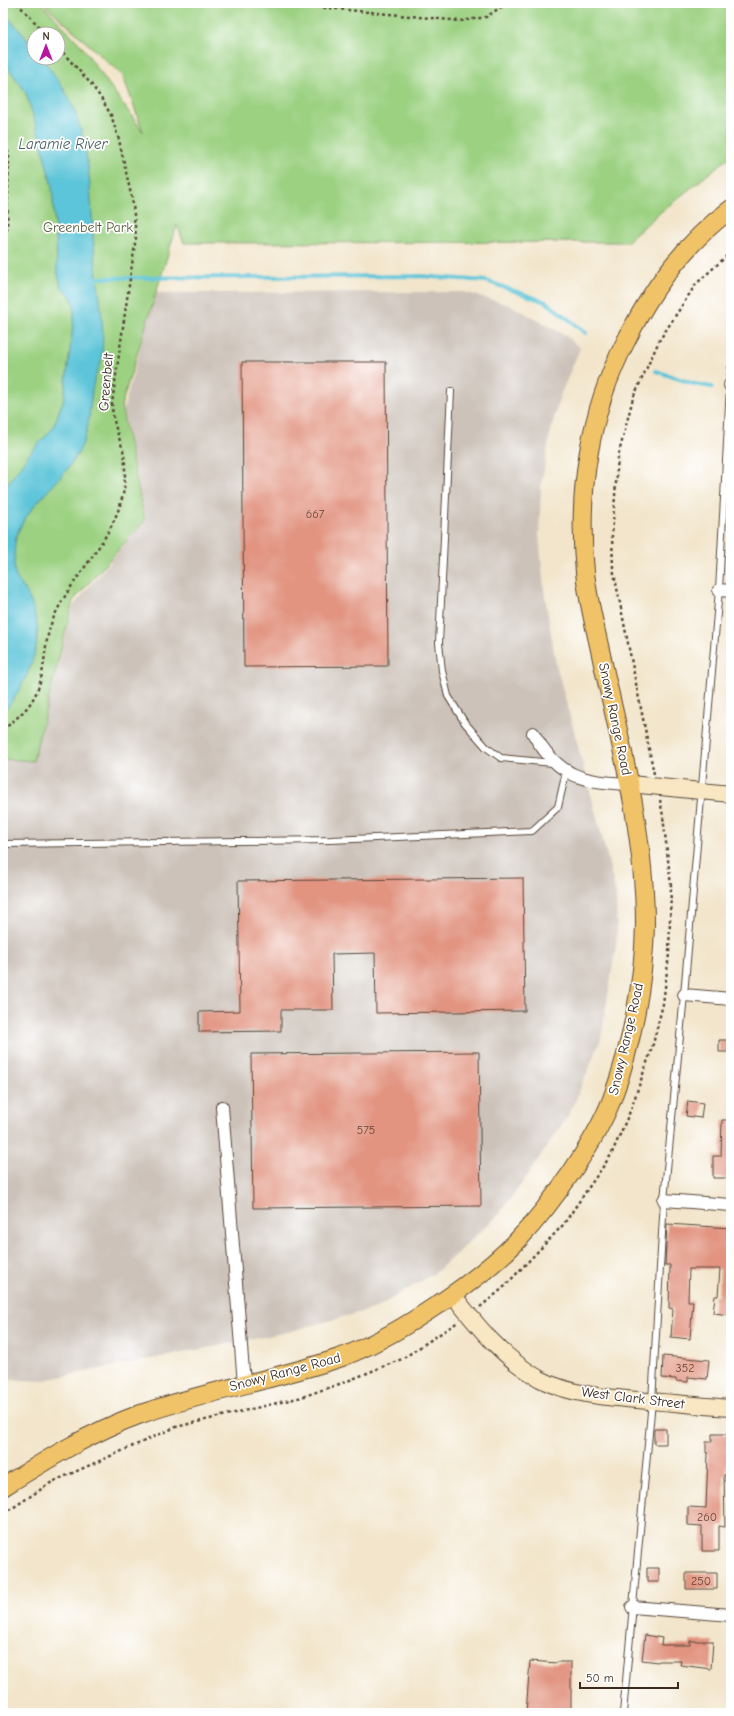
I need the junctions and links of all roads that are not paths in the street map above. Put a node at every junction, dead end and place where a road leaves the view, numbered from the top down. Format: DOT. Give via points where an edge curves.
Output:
graph roads {
  1 [pos="731,210"];
  2 [pos="731,368"];
  3 [pos="730,385"];
  4 [pos="451,391"];
  5 [pos="719,590"];
  6 [pos="731,591"];
  7 [pos="533,733"];
  8 [pos="555,763"];
  9 [pos="566,772"];
  10 [pos="630,784"];
  11 [pos="702,791"];
  12 [pos="731,794"];
  13 [pos="3,844"];
  14 [pos="684,995"];
  15 [pos="731,999"];
  16 [pos="222,1108"];
  17 [pos="664,1200"];
  18 [pos="731,1205"];
  19 [pos="453,1295"];
  20 [pos="244,1384"];
  21 [pos="652,1401"];
  22 [pos="731,1408"];
  23 [pos="3,1487"];
  24 [pos="632,1607"];
  25 [pos="731,1615"];
  26 [pos="623,1713"];
  1 -- 10 [label="main road, Snowy Range Road" via="707,229 674,263 632,328 612,367 600,404 587,465 582,534 585,576"];
  2 -- 3 [label="lane"];
  3 -- 5 [label="lane"];
  4 -- 8 [label="lane" via="439,643 448,696 465,723 486,747 500,758"];
  5 -- 6 [label="street"];
  5 -- 11 [label="lane"];
  7 -- 8 [label="street"];
  8 -- 9 [label="street"];
  9 -- 10 [label="street" via="582,779 602,783"];
  9 -- 13 [label="lane" via="558,807 532,831 323,841"];
  10 -- 11 [label="street"];
  10 -- 19 [label="main road, Snowy Range Road" via="640,848 644,938 635,1012 611,1102 595,1134 568,1177 539,1216 497,1260"];
  11 -- 12 [label="street"];
  11 -- 14 [label="lane"];
  14 -- 15 [label="street"];
  14 -- 17 [label="lane"];
  16 -- 20 [label="street"];
  17 -- 18 [label="street"];
  17 -- 21 [label="lane"];
  19 -- 20 [label="main road, Snowy Range Road" via="396,1331 348,1355"];
  19 -- 21 [label="street, West Clark Street" via="497,1348 540,1379 575,1391 612,1398"];
  20 -- 23 [label="main road, Snowy Range Road" via="137,1416 96,1432"];
  21 -- 22 [label="street, West Clark Street"];
  21 -- 24 [label="lane"];
  24 -- 25 [label="street"];
  24 -- 26 [label="lane"];
}
